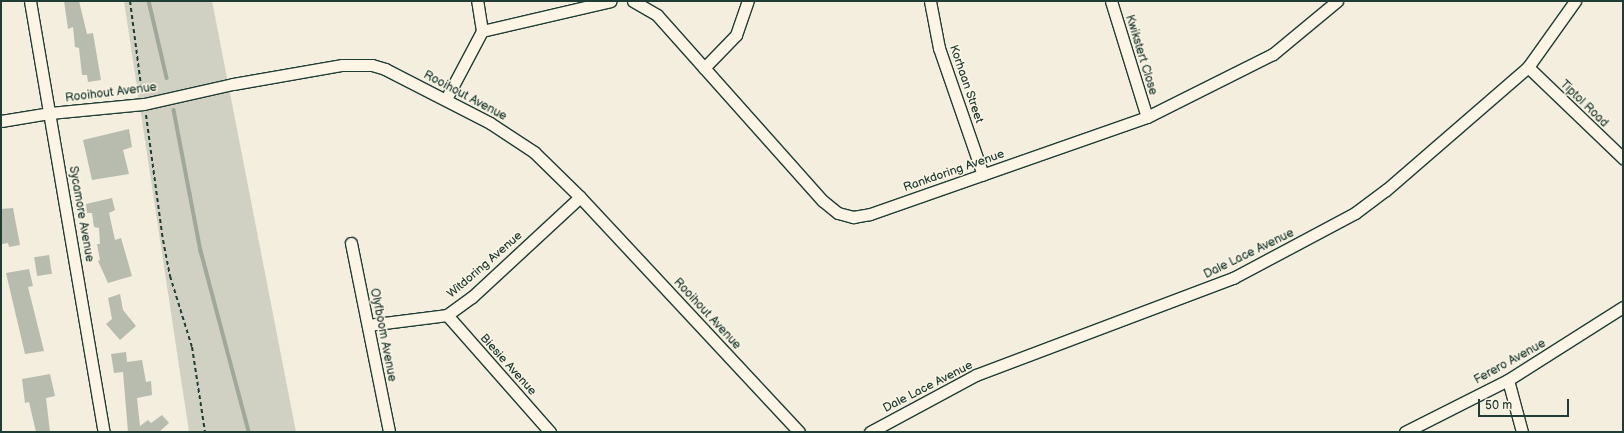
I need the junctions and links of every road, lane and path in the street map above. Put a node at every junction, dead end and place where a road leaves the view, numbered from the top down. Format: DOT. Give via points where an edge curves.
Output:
graph roads {
  1 [pos="30,1"];
  2 [pos="130,1"];
  3 [pos="477,1"];
  4 [pos="611,1"];
  5 [pos="633,1"];
  6 [pos="748,1"];
  7 [pos="930,1"];
  8 [pos="1111,1"];
  9 [pos="1337,1"];
  10 [pos="1575,1"];
  11 [pos="482,31"];
  12 [pos="1528,67"];
  13 [pos="704,68"];
  14 [pos="446,99"];
  15 [pos="144,104"];
  16 [pos="50,113"];
  17 [pos="1147,118"];
  18 [pos="1,121"];
  19 [pos="1623,158"];
  20 [pos="984,175"];
  21 [pos="580,197"];
  22 [pos="351,243"];
  23 [pos="1623,307"];
  24 [pos="447,315"];
  25 [pos="368,325"];
  26 [pos="1508,380"];
  27 [pos="104,432"];
  28 [pos="205,432"];
  29 [pos="389,432"];
  30 [pos="550,432"];
  31 [pos="799,432"];
  32 [pos="870,432"];
  33 [pos="1405,432"];
  34 [pos="1522,432"];
  1 -- 16 [label="street, Sycamore Avenue"];
  2 -- 15 [label="path"];
  3 -- 11 [label="street"];
  4 -- 11 [label="street"];
  5 -- 13 [label="street, Rankdoring Avenue" via="658,15"];
  6 -- 13 [label="street" via="736,35"];
  7 -- 20 [label="street, Korhaan Street" via="939,48"];
  8 -- 17 [label="street, Kwikstert Close"];
  9 -- 17 [label="street, Rankdoring Avenue" via="1273,54"];
  10 -- 12 [label="street, Dale Lace Avenue"];
  11 -- 14 [label="street"];
  12 -- 19 [label="street, Tiptol Road"];
  12 -- 32 [label="street, Dale Lace Avenue" via="1372,202 1329,228 1210,288 976,375"];
  13 -- 20 [label="street, Rankdoring Avenue" via="823,201 845,216 870,214"];
  14 -- 15 [label="street, Rooihout Avenue" via="385,69 358,64 233,84"];
  14 -- 21 [label="street, Rooihout Avenue" via="517,139"];
  15 -- 16 [label="street, Rooihout Avenue"];
  15 -- 28 [label="path" via="163,240 192,347"];
  16 -- 18 [label="street, Rooihout Avenue"];
  16 -- 27 [label="street, Sycamore Avenue"];
  17 -- 20 [label="street, Rankdoring Avenue"];
  21 -- 24 [label="street, Witdoring Avenue" via="472,297"];
  21 -- 31 [label="street, Rooihout Avenue"];
  22 -- 25 [label="street, Olyfboom Avenue"];
  23 -- 26 [label="street, Ferero Avenue"];
  24 -- 25 [label="street, Witdoring Avenue"];
  24 -- 30 [label="street, Biesie Avenue"];
  25 -- 29 [label="street, Olyfboom Avenue"];
  26 -- 33 [label="street, Ferero Avenue"];
  26 -- 34 [label="street"];
}
